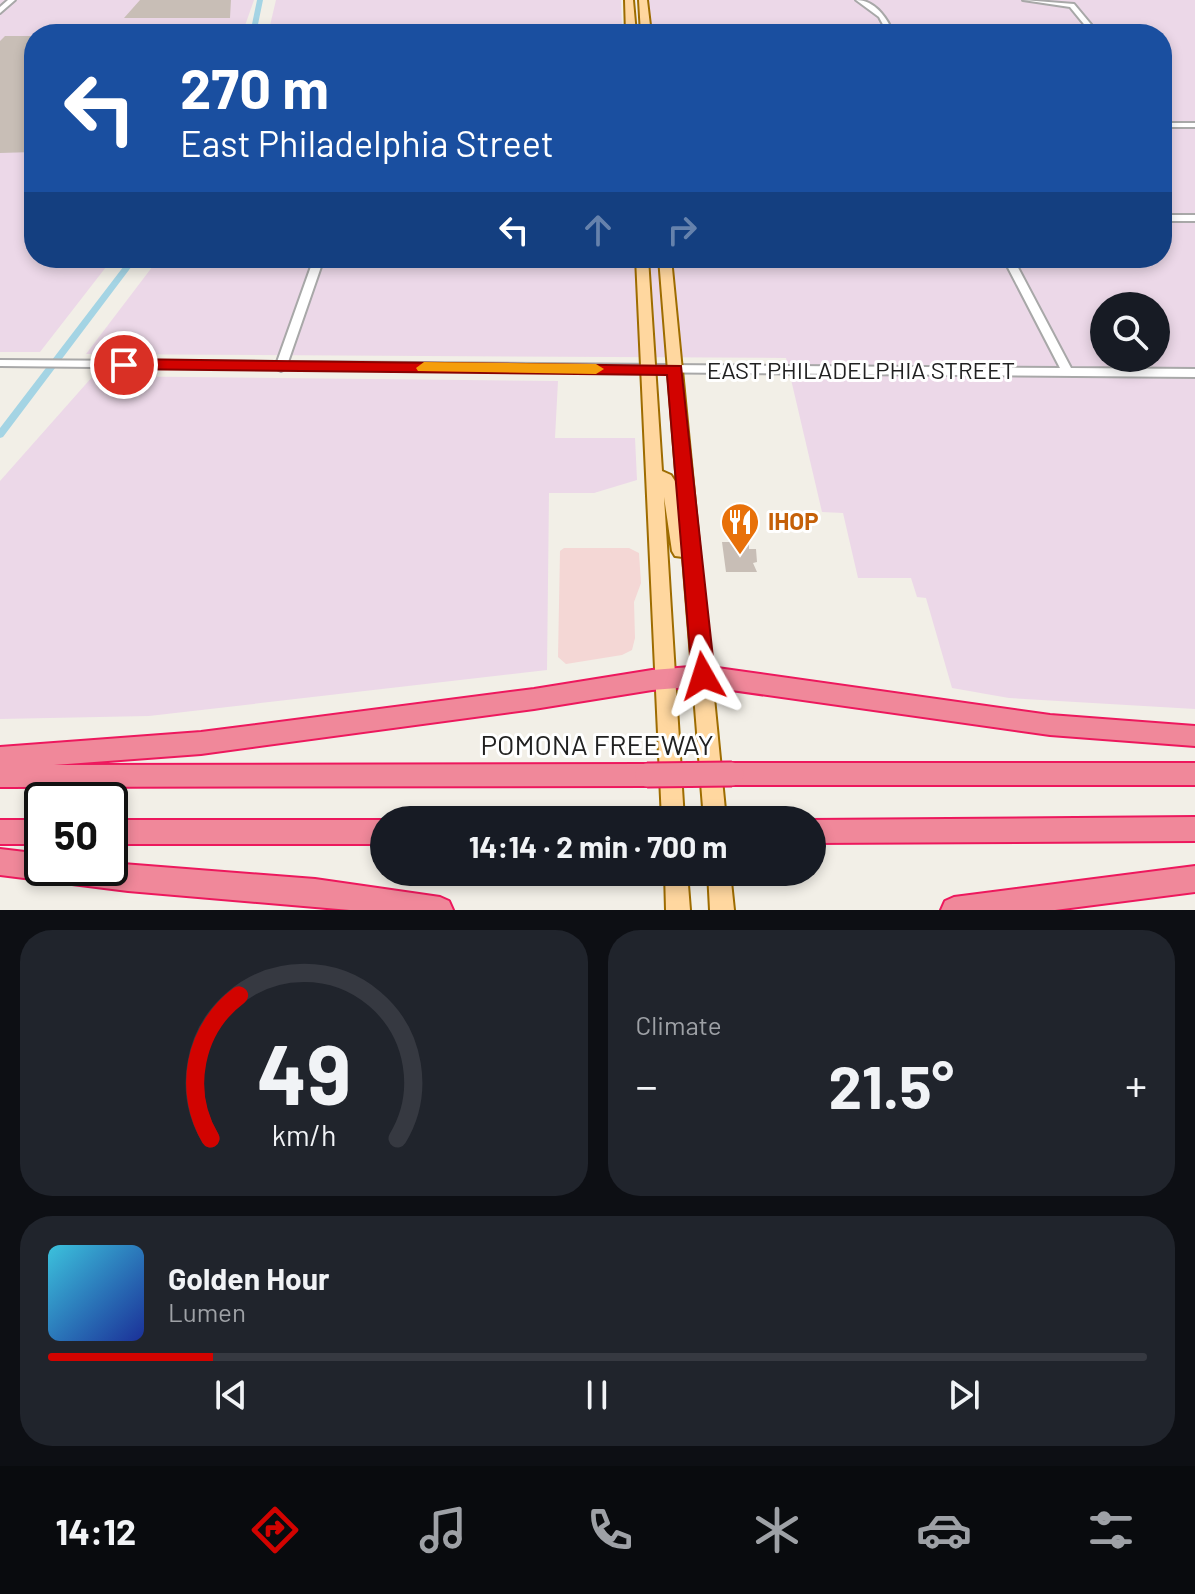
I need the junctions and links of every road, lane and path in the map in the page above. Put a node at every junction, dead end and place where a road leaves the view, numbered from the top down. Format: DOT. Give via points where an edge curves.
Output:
graph roads {
  1 [pos="12,0"];
  2 [pos="629,0"];
  3 [pos="643,0"];
  4 [pos="859,0"];
  5 [pos="1026,0"];
  6 [pos="0,11"];
  7 [pos="630,24"];
  8 [pos="645,24"];
  9 [pos="886,24"];
  10 [pos="1088,24"];
  11 [pos="1173,125"];
  12 [pos="1195,125"];
  13 [pos="1172,218"];
  14 [pos="1195,218"];
  15 [pos="316,268"];
  16 [pos="642,268"];
  17 [pos="666,268"];
  18 [pos="1013,268"];
  19 [pos="0,363"];
  20 [pos="281,367"];
  21 [pos="647,370"];
  22 [pos="675,370"];
  23 [pos="1067,372"];
  24 [pos="1195,373"];
  25 [pos="654,474"];
  26 [pos="696,601"];
  27 [pos="703,676"];
  28 [pos="666,678"];
  29 [pos="1195,736"];
  30 [pos="0,758"];
  31 [pos="1195,774"];
  32 [pos="0,776"];
  33 [pos="672,806"];
  34 [pos="714,806"];
  35 [pos="1195,829"];
  36 [pos="826,831"];
  37 [pos="0,832"];
  38 [pos="24,832"];
  39 [pos="128,832"];
  40 [pos="370,832"];
  41 [pos="0,862"];
  42 [pos="24,865"];
  43 [pos="128,878"];
  44 [pos="1195,879"];
  45 [pos="677,886"];
  46 [pos="720,886"];
  47 [pos="440,910"];
  48 [pos="678,910"];
  49 [pos="722,910"];
  50 [pos="954,910"];
  1 -- 6 [label="street"];
  2 -- 7 [label="main road"];
  3 -- 8 [label="main road"];
  4 -- 9 [label="street"];
  5 -- 10 [label="street" via="1072,5"];
  11 -- 12 [label="street"];
  13 -- 14 [label="street"];
  15 -- 20 [label="street"];
  16 -- 21 [label="main road"];
  17 -- 22 [label="main road"];
  18 -- 23 [label="street"];
  19 -- 20 [label="street, EAST PHILADELPHIA STREET"];
  20 -- 21 [label="street, EAST PHILADELPHIA STREET"];
  21 -- 22 [label="street, EAST PHILADELPHIA STREET"];
  21 -- 25 [label="main road"];
  22 -- 23 [label="street, EAST PHILADELPHIA STREET"];
  22 -- 26 [label="main road"];
  23 -- 24 [label="street, EAST PHILADELPHIA STREET"];
  25 -- 26 [label="main road" via="670,486"];
  25 -- 28 [label="main road"];
  26 -- 27 [label="main road"];
  27 -- 28 [label="highway"];
  27 -- 29 [label="highway" via="1050,725"];
  27 -- 34 [label="main road"];
  28 -- 30 [label="highway" via="201,743"];
  28 -- 33 [label="main road"];
  31 -- 32 [label="highway, POMONA FREEWAY, bridge"];
  35 -- 36 [label="highway"];
  37 -- 38 [label="highway"];
  39 -- 40 [label="highway"];
  41 -- 42 [label="highway"];
  43 -- 47 [label="highway" via="315,892"];
  44 -- 50 [label="highway"];
  45 -- 48 [label="main road"];
  46 -- 49 [label="main road"];
}
